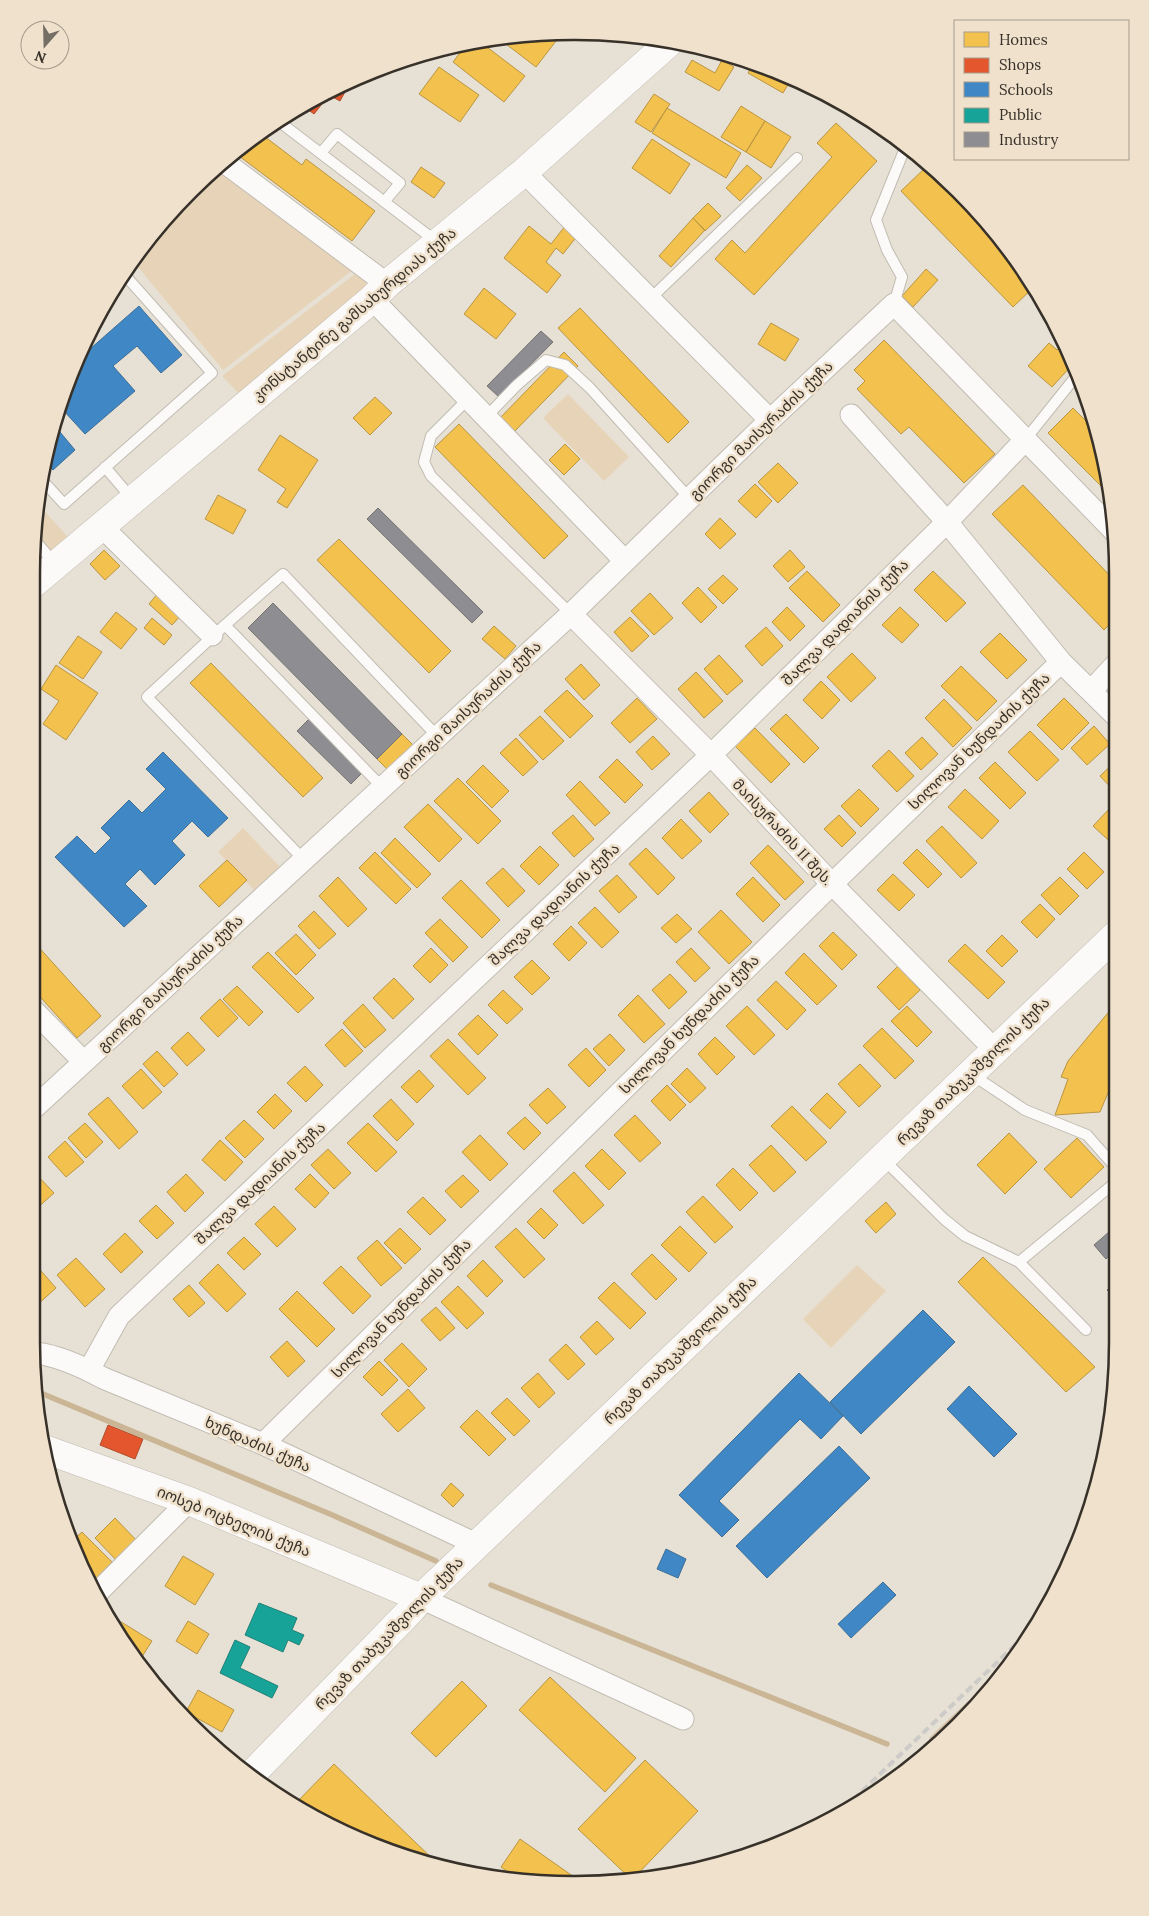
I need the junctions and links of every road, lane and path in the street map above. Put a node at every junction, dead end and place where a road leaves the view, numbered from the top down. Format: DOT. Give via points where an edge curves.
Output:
graph roads {
  1 [pos="664,48"];
  2 [pos="285,126"];
  3 [pos="903,153"];
  4 [pos="321,154"];
  5 [pos="797,158"];
  6 [pos="230,167"];
  7 [pos="524,172"];
  8 [pos="384,202"];
  9 [pos="437,243"];
  10 [pos="129,280"];
  11 [pos="379,291"];
  12 [pos="650,299"];
  13 [pos="894,304"];
  14 [pos="1072,380"];
  15 [pos="468,399"];
  16 [pos="851,415"];
  17 [pos="486,417"];
  18 [pos="770,420"];
  19 [pos="1025,440"];
  20 [pos="105,467"];
  21 [pos="48,486"];
  22 [pos="690,499"];
  23 [pos="133,500"];
  24 [pos="947,522"];
  25 [pos="1106,523"];
  26 [pos="102,526"];
  27 [pos="41,547"];
  28 [pos="625,561"];
  29 [pos="55,564"];
  30 [pos="40,578"];
  31 [pos="571,614"];
  32 [pos="218,630"];
  33 [pos="1062,662"];
  34 [pos="1109,672"];
  35 [pos="1091,691"];
  36 [pos="1109,709"];
  37 [pos="438,737"];
  38 [pos="711,755"];
  39 [pos="382,787"];
  40 [pos="304,860"];
  41 [pos="832,884"];
  42 [pos="1109,942"];
  43 [pos="40,1017"];
  44 [pos="995,1050"];
  45 [pos="84,1062"];
  46 [pos="970,1074"];
  47 [pos="40,1102"];
  48 [pos="882,1158"];
  49 [pos="1109,1160"];
  50 [pos="1109,1188"];
  51 [pos="1019,1262"];
  52 [pos="1086,1330"];
  53 [pos="40,1353"];
  54 [pos="89,1370"];
  55 [pos="263,1444"];
  56 [pos="51,1452"];
  57 [pos="189,1501"];
  58 [pos="476,1544"];
  59 [pos="101,1589"];
  60 [pos="421,1598"];
  61 [pos="683,1719"];
  62 [pos="255,1770"];
  1 -- 7 [label="street, კონსტანტინე გამსახურდიას ქუჩა"];
  2 -- 4 [label="lane"];
  3 -- 13 [label="lane" via="876,220 902,277"];
  4 -- 8 [label="lane"];
  4 -- 8 [label="lane" via="337,134 400,183"];
  5 -- 12 [label="lane"];
  6 -- 11 [label="street"];
  7 -- 9 [label="street, კონსტანტინე გამსახურდიას ქუჩა"];
  7 -- 12 [label="street"];
  8 -- 9 [label="lane"];
  9 -- 11 [label="street, კონსტანტინე გამსახურდიას ქუჩა"];
  10 -- 20 [label="lane" via="212,372"];
  11 -- 15 [label="street"];
  11 -- 23 [label="street, კონსტანტინე გამსახურდიას ქუჩა"];
  12 -- 18 [label="street"];
  13 -- 18 [label="street, გიორგი მაისურაძის ქუჩა"];
  13 -- 19 [label="street"];
  14 -- 19 [label="lane"];
  15 -- 17 [label="street"];
  15 -- 31 [label="lane" via="430,436 424,462 431,476"];
  16 -- 24 [label="street"];
  17 -- 22 [label="lane" via="546,360 565,366 590,388"];
  17 -- 28 [label="street"];
  18 -- 22 [label="street, გიორგი მაისურაძის ქუჩა"];
  19 -- 24 [label="street, შალვა დადიანის ქუჩა"];
  19 -- 25 [label="street"];
  20 -- 21 [label="lane" via="64,504"];
  20 -- 23 [label="lane"];
  22 -- 28 [label="street, გიორგი მაისურაძის ქუჩა"];
  23 -- 26 [label="street, კონსტანტინე გამსახურდიას ქუჩა"];
  24 -- 33 [label="street"];
  24 -- 38 [label="street, შალვა დადიანის ქუჩა"];
  26 -- 29 [label="street, კონსტანტინე გამსახურდიას ქუჩა"];
  26 -- 32 [label="street"];
  27 -- 29 [label="lane"];
  28 -- 31 [label="street, გიორგი მაისურაძის ქუჩა"];
  29 -- 30 [label="street, კონსტანტინე გამსახურდიას ქუჩა"];
  31 -- 37 [label="street, გიორგი მაისურაძის ქუჩა"];
  31 -- 38 [label="street, მაისურაძის II შეს."];
  32 -- 37 [label="lane" via="283,574"];
  32 -- 39 [label="lane"];
  32 -- 40 [label="lane" via="147,697"];
  33 -- 35 [label="street, სილოვან ხუნდაძის ქუჩა"];
  33 -- 41 [label="street, სილოვან ხუნდაძის ქუჩა"];
  34 -- 35 [label="street"];
  35 -- 36 [label="street, სილოვან ხუნდაძის ქუჩა"];
  37 -- 39 [label="street, გიორგი მაისურაძის ქუჩა"];
  38 -- 41 [label="street, მაისურაძის II შეს."];
  38 -- 54 [label="street, შალვა დადიანის ქუჩა" via="119,1316"];
  39 -- 40 [label="street, გიორგი მაისურაძის ქუჩა"];
  40 -- 45 [label="street, გიორგი მაისურაძის ქუჩა"];
  41 -- 44 [label="street, მაისურაძის II შეს."];
  41 -- 55 [label="street, სილოვან ხუნდაძის ქუჩა"];
  42 -- 44 [label="street, რევაზ თაბუკაშვილის ქუჩა"];
  43 -- 45 [label="street"];
  44 -- 46 [label="street, რევაზ თაბუკაშვილის ქუჩა"];
  45 -- 47 [label="street, გიორგი მაისურაძის ქუჩა"];
  46 -- 48 [label="street, რევაზ თაბუკაშვილის ქუჩა"];
  46 -- 49 [label="lane" via="1025,1110 1087,1135"];
  48 -- 51 [label="lane" via="965,1236"];
  48 -- 58 [label="street, რევაზ თაბუკაშვილის ქუჩა"];
  50 -- 51 [label="lane"];
  51 -- 52 [label="lane"];
  53 -- 54 [label="street, ხუნდაძის ქუჩა"];
  54 -- 55 [label="street, ხუნდაძის ქუჩა"];
  55 -- 58 [label="street, ხუნდაძის ქუჩა"];
  56 -- 57 [label="street, იოსებ ოცხელის ქუჩა"];
  57 -- 59 [label="street"];
  57 -- 60 [label="street, იოსებ ოცხელის ქუჩა"];
  58 -- 60 [label="street, რევაზ თაბუკაშვილის ქუჩა"];
  60 -- 61 [label="street"];
  60 -- 62 [label="street, რევაზ თაბუკაშვილის ქუჩა"];
}
